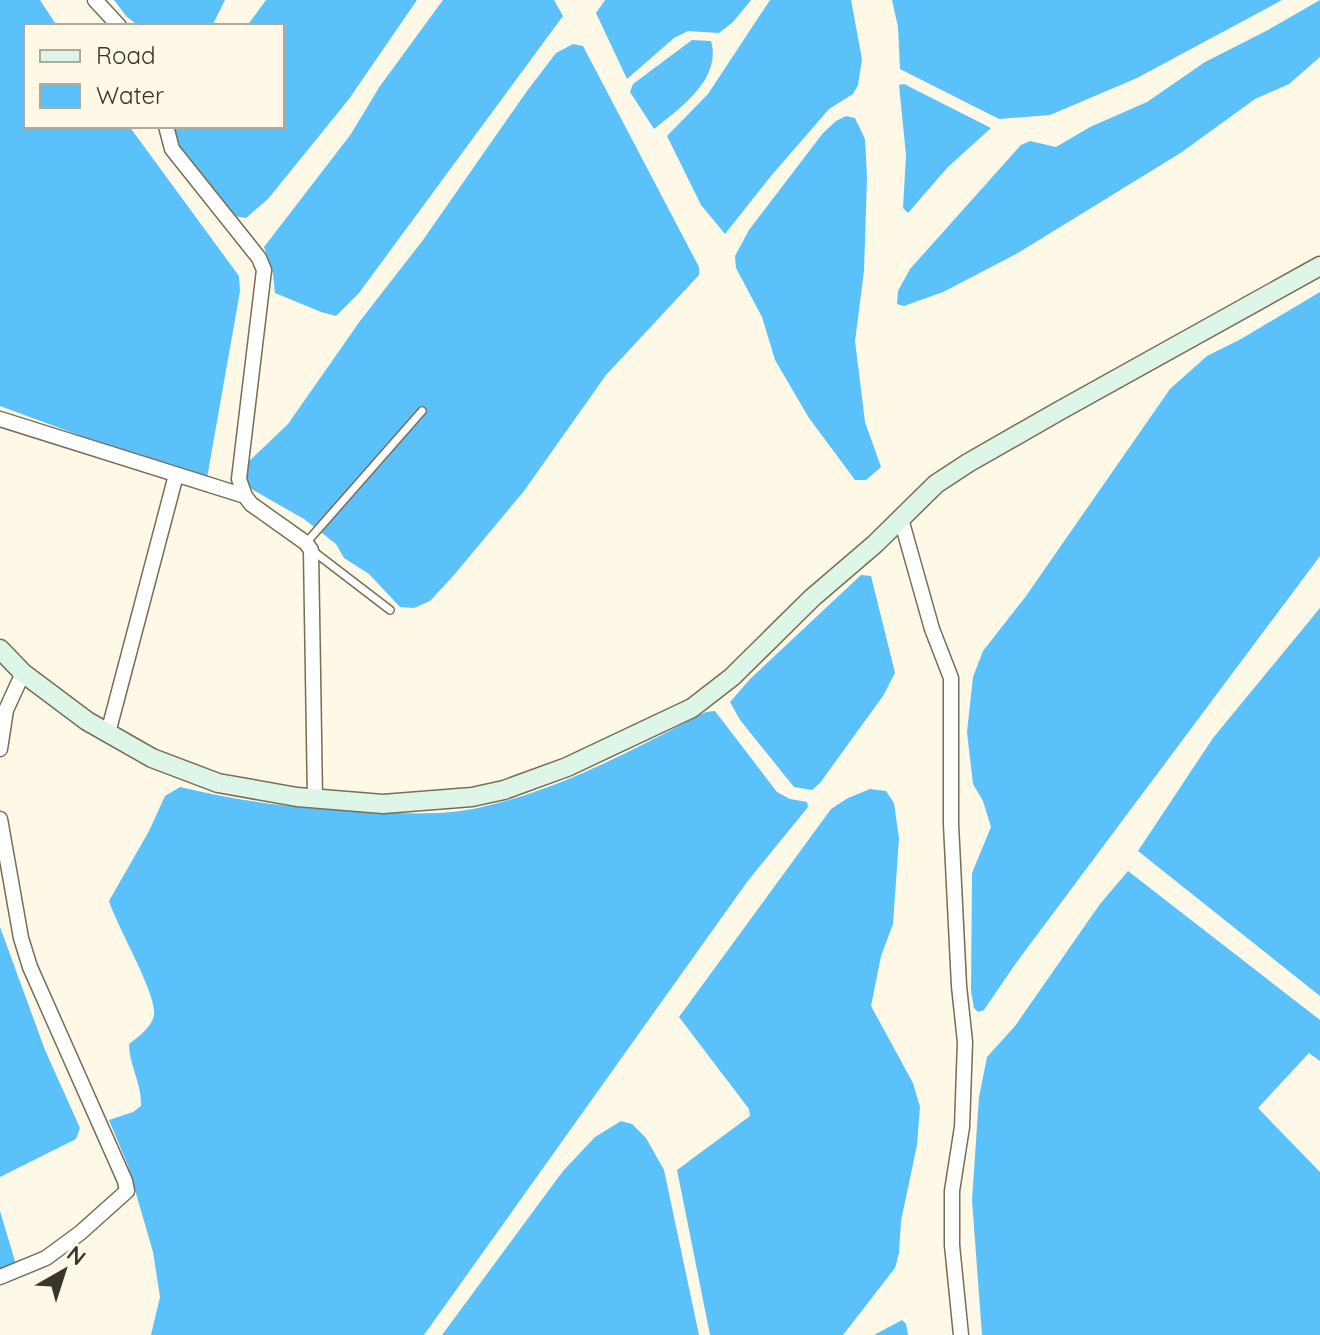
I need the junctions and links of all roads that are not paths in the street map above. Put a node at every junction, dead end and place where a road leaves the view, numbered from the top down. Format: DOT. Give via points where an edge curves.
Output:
graph roads {
  1 [pos="95,0"];
  2 [pos="117,24"];
  3 [pos="167,128"];
  4 [pos="1320,266"];
  5 [pos="422,411"];
  6 [pos="0,419"];
  7 [pos="176,475"];
  8 [pos="245,496"];
  9 [pos="901,519"];
  10 [pos="309,546"];
  11 [pos="390,610"];
  12 [pos="0,649"];
  13 [pos="23,673"];
  14 [pos="108,733"];
  15 [pos="0,749"];
  16 [pos="315,799"];
  17 [pos="0,819"];
  18 [pos="0,1277"];
  19 [pos="961,1335"];
  1 -- 2 [label="street"];
  3 -- 8 [label="street" via="172,149 264,270 239,479"];
  4 -- 9 [label="street" via="968,463 936,484"];
  5 -- 10 [label="lane"];
  6 -- 7 [label="street"];
  7 -- 8 [label="street"];
  7 -- 14 [label="street"];
  8 -- 10 [label="street"];
  9 -- 16 [label="street" via="712,694 649,729 567,767 483,795 383,804"];
  9 -- 19 [label="street" via="951,678 951,824 965,1042 962,1127 952,1191"];
  10 -- 11 [label="lane"];
  10 -- 16 [label="street"];
  12 -- 13 [label="street"];
  13 -- 14 [label="street"];
  13 -- 15 [label="street" via="6,710"];
  14 -- 16 [label="street" via="152,758 218,783"];
  17 -- 18 [label="street" via="30,967 127,1191 46,1258"];
}
